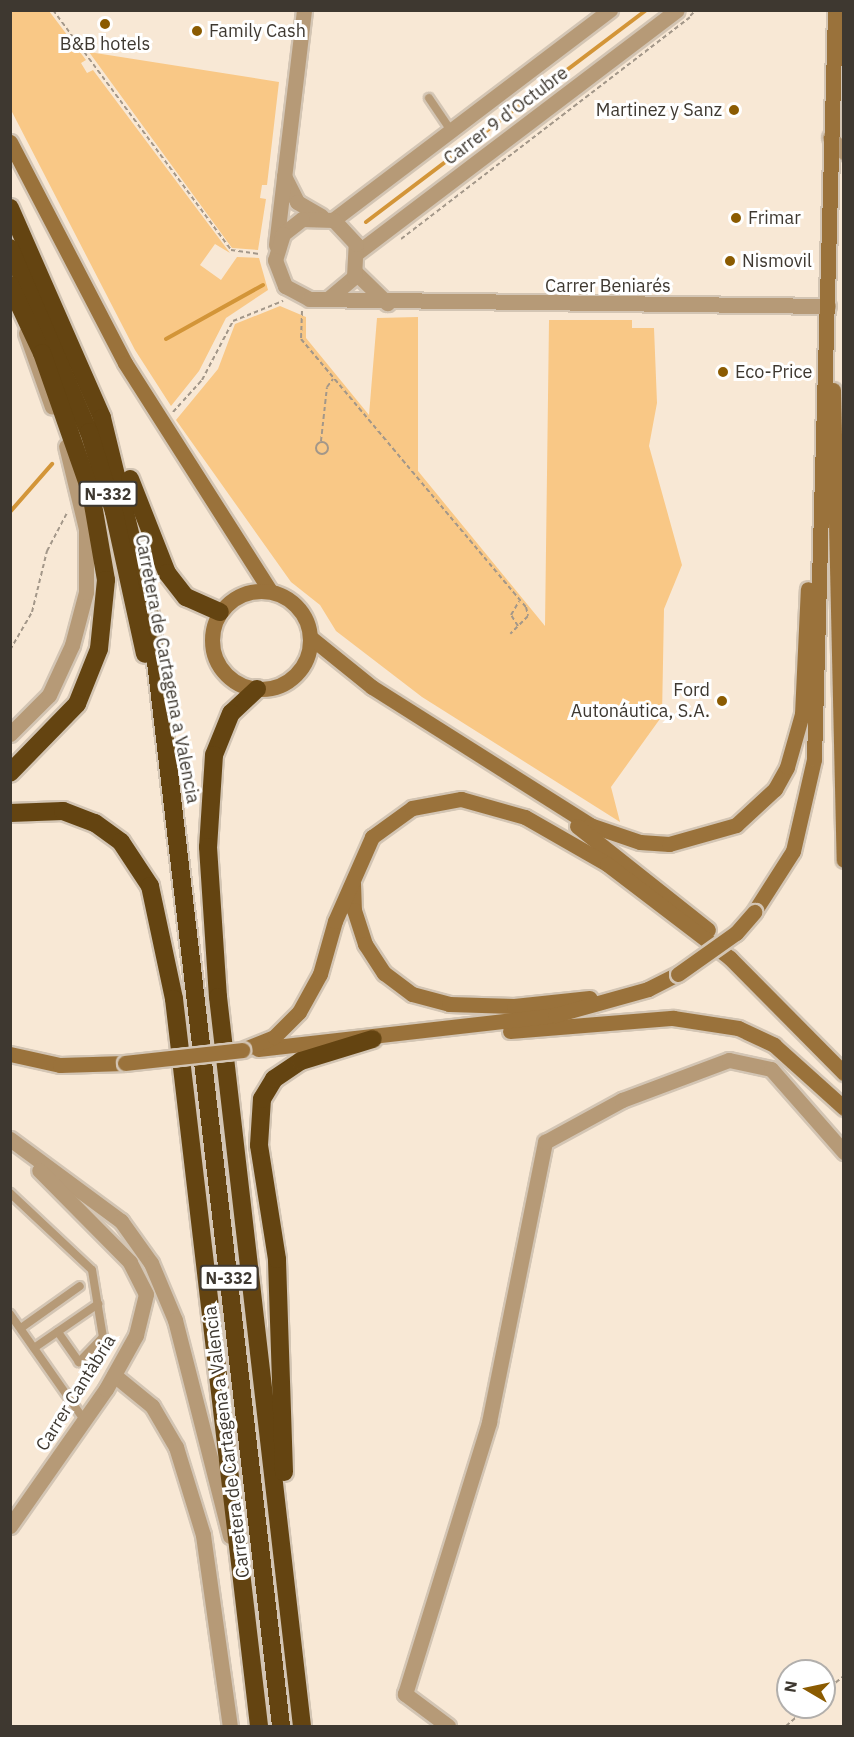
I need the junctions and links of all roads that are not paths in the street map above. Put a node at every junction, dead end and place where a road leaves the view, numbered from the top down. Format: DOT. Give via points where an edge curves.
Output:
graph roads {
  1 [pos="304,10"];
  2 [pos="610,10"];
  3 [pos="677,10"];
  4 [pos="834,13"];
  5 [pos="429,98"];
  6 [pos="450,129"];
  7 [pos="830,137"];
  8 [pos="10,142"];
  9 [pos="843,152"];
  10 [pos="284,176"];
  11 [pos="10,208"];
  12 [pos="327,218"];
  13 [pos="10,248"];
  14 [pos="270,251"];
  15 [pos="358,252"];
  16 [pos="356,272"];
  17 [pos="13,290"];
  18 [pos="329,298"];
  19 [pos="387,303"];
  20 [pos="828,306"];
  21 [pos="828,328"];
  22 [pos="80,358"];
  23 [pos="818,500"];
  24 [pos="270,591"];
  25 [pos="220,612"];
  26 [pos="310,637"];
  27 [pos="256,689"];
  28 [pos="10,734"];
  29 [pos="10,773"];
  30 [pos="521,783"];
  31 [pos="10,813"];
  32 [pos="177,830"];
  33 [pos="843,860"];
  34 [pos="352,877"];
  35 [pos="730,958"];
  36 [pos="623,997"];
  37 [pos="439,1032"];
  38 [pos="373,1039"];
  39 [pos="242,1050"];
  40 [pos="10,1054"];
  41 [pos="843,1073"];
  42 [pos="843,1108"];
  43 [pos="10,1141"];
  44 [pos="843,1152"];
  45 [pos="10,1193"];
  46 [pos="80,1286"];
  47 [pos="98,1304"];
  48 [pos="10,1314"];
  49 [pos="21,1328"];
  50 [pos="57,1332"];
  51 [pos="34,1348"];
  52 [pos="114,1375"];
  53 [pos="85,1422"];
  54 [pos="10,1526"];
  55 [pos="238,1564"];
  56 [pos="285,1576"];
  57 [pos="230,1726"];
  58 [pos="259,1726"];
  59 [pos="281,1726"];
  60 [pos="302,1726"];
  61 [pos="448,1726"];
  1 -- 10 [label="street"];
  2 -- 6 [label="street, Carrer 9 d’Octubre"];
  3 -- 15 [label="street, Carrer 9 d’Octubre"];
  4 -- 7 [label="main road"];
  5 -- 6 [label="lane"];
  6 -- 12 [label="street, Carrer 9 d’Octubre"];
  7 -- 9 [label="street"];
  7 -- 20 [label="main road"];
  8 -- 24 [label="main road" via="125,363"];
  10 -- 12 [label="street" via="297,202"];
  10 -- 14 [label="street"];
  11 -- 22 [label="highway, Carretera de Cartagena a Valencia / N-332"];
  12 -- 14 [label="street" via="294,223"];
  12 -- 15 [label="street" via="350,233"];
  13 -- 32 [label="highway, Carretera de Cartagena a Valencia / N-332" via="65,369 114,512"];
  14 -- 18 [label="street" via="285,286 305,298"];
  15 -- 16 [label="street"];
  16 -- 18 [label="street"];
  16 -- 19 [label="street"];
  17 -- 28 [label="street" via="70,456 86,529 86,592 72,645 49,695"];
  17 -- 29 [label="highway" via="60,400 91,493 106,580 99,650 76,704"];
  18 -- 19 [label="street, Carrer Beniarés"];
  19 -- 20 [label="street, Carrer Beniarés"];
  20 -- 21 [label="main road"];
  21 -- 23 [label="main road"];
  21 -- 33 [label="main road"];
  22 -- 25 [label="highway" via="107,412 167,573 186,597"];
  22 -- 32 [label="highway, Carretera de Cartagena a Valencia / N-332" via="140,559 166,716"];
  23 -- 30 [label="main road" via="809,546 802,714 788,767 755,811 736,825 691,841 640,842 590,825"];
  23 -- 36 [label="main road, bridge" via="818,701 809,799 793,851 736,933 678,974"];
  24 -- 25 [label="main road" via="242,594"];
  24 -- 26 [label="main road" via="298,607"];
  25 -- 27 [label="main road" via="212,636 216,660 234,682"];
  26 -- 27 [label="main road" via="307,658 295,675 278,686"];
  26 -- 30 [label="main road" via="335,662"];
  27 -- 56 [label="highway" via="231,713 214,755 208,847 218,997"];
  30 -- 35 [label="main road" via="692,914"];
  31 -- 55 [label="highway" via="63,811 95,823 121,842 150,885 174,999"];
  32 -- 59 [label="highway, Carretera de Cartagena a Valencia / N-332"];
  34 -- 35 [label="main road" via="372,837 412,808 461,799 484,804 570,840"];
  34 -- 36 [label="main road" via="354,910 365,944 384,973 412,994 449,1004 514,1006"];
  34 -- 39 [label="main road" via="320,974 299,1012 274,1037"];
  35 -- 41 [label="main road"];
  36 -- 37 [label="main road" via="555,1015"];
  37 -- 38 [label="main road"];
  37 -- 42 [label="main road" via="673,1018 704,1021 774,1045"];
  38 -- 39 [label="main road"];
  38 -- 56 [label="highway" via="301,1061 274,1079 258,1121 277,1259"];
  39 -- 40 [label="main road, bridge" via="125,1063 60,1065"];
  43 -- 52 [label="street, Carrer Cantàbria" via="130,1262 146,1294 136,1335"];
  43 -- 55 [label="street" via="121,1221 151,1263 175,1320"];
  44 -- 61 [label="street" via="771,1069 729,1060 622,1100 545,1142 489,1422 405,1694"];
  45 -- 47 [label="lane" via="86,1261"];
  46 -- 49 [label="lane"];
  47 -- 50 [label="lane"];
  47 -- 50 [label="lane" via="103,1337 79,1362"];
  48 -- 49 [label="lane"];
  49 -- 51 [label="lane"];
  50 -- 51 [label="lane"];
  51 -- 53 [label="lane"];
  52 -- 53 [label="street, Carrer Cantàbria"];
  52 -- 57 [label="street" via="152,1406 176,1447 203,1535"];
  53 -- 54 [label="street, Carrer Cantàbria"];
  55 -- 58 [label="highway"];
  56 -- 60 [label="highway"];
}
